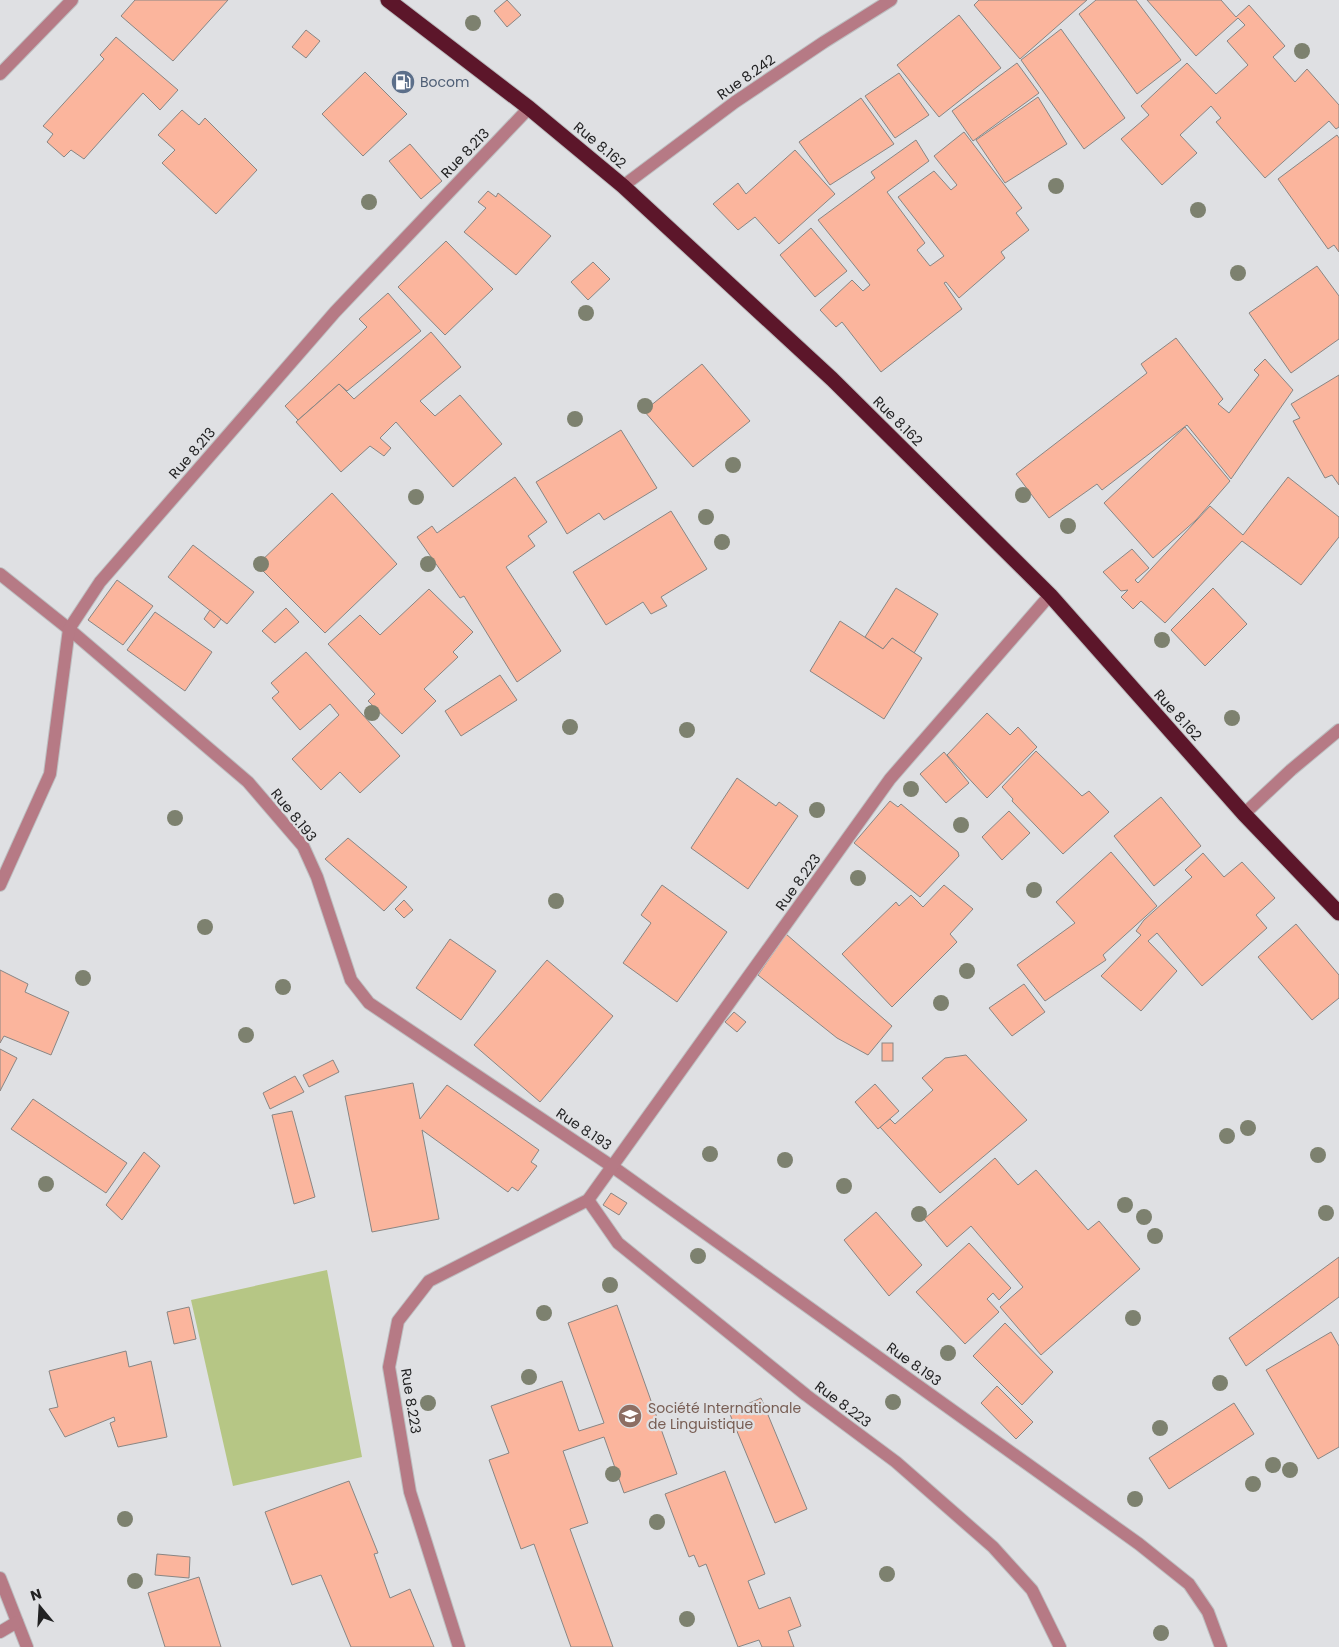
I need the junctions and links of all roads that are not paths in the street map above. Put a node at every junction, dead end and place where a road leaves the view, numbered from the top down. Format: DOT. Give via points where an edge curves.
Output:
graph roads {
  1 [pos="72,0"];
  2 [pos="388,0"];
  3 [pos="891,0"];
  4 [pos="0,74"];
  5 [pos="529,108"];
  6 [pos="623,186"];
  7 [pos="0,574"];
  8 [pos="1050,595"];
  9 [pos="69,629"];
  10 [pos="1339,730"];
  11 [pos="1244,814"];
  12 [pos="0,885"];
  13 [pos="1339,914"];
  14 [pos="613,1167"];
  15 [pos="588,1200"];
  16 [pos="0,1578"];
  17 [pos="17,1622"];
  18 [pos="0,1632"];
  19 [pos="27,1647"];
  20 [pos="459,1647"];
  21 [pos="1060,1647"];
  22 [pos="1221,1647"];
  1 -- 4 [label="street"];
  2 -- 5 [label="highway, Rue 8.162"];
  3 -- 6 [label="street, Rue 8.242" via="735,102"];
  5 -- 6 [label="highway, Rue 8.162"];
  5 -- 9 [label="street, Rue 8.213" via="335,312 100,582"];
  6 -- 8 [label="highway, Rue 8.162" via="832,379"];
  7 -- 9 [label="street, Rue 8.193"];
  8 -- 11 [label="highway, Rue 8.162"];
  8 -- 14 [label="street, Rue 8.223" via="890,780"];
  9 -- 12 [label="street, Rue 8.213" via="50,774"];
  9 -- 14 [label="street, Rue 8.193" via="248,782 303,846 317,877 351,980 369,1003"];
  10 -- 11 [label="street"];
  11 -- 13 [label="highway, Rue 8.162"];
  14 -- 15 [label="street, Rue 8.223"];
  14 -- 22 [label="street, Rue 8.193" via="1139,1544 1189,1584 1208,1612"];
  15 -- 20 [label="street, Rue 8.223" via="429,1281 398,1321 389,1367 410,1492"];
  15 -- 21 [label="street, Rue 8.223" via="618,1243 806,1395 896,1462 993,1547 1032,1590"];
  16 -- 17 [label="street"];
  17 -- 18 [label="street"];
  17 -- 19 [label="street"];
}
